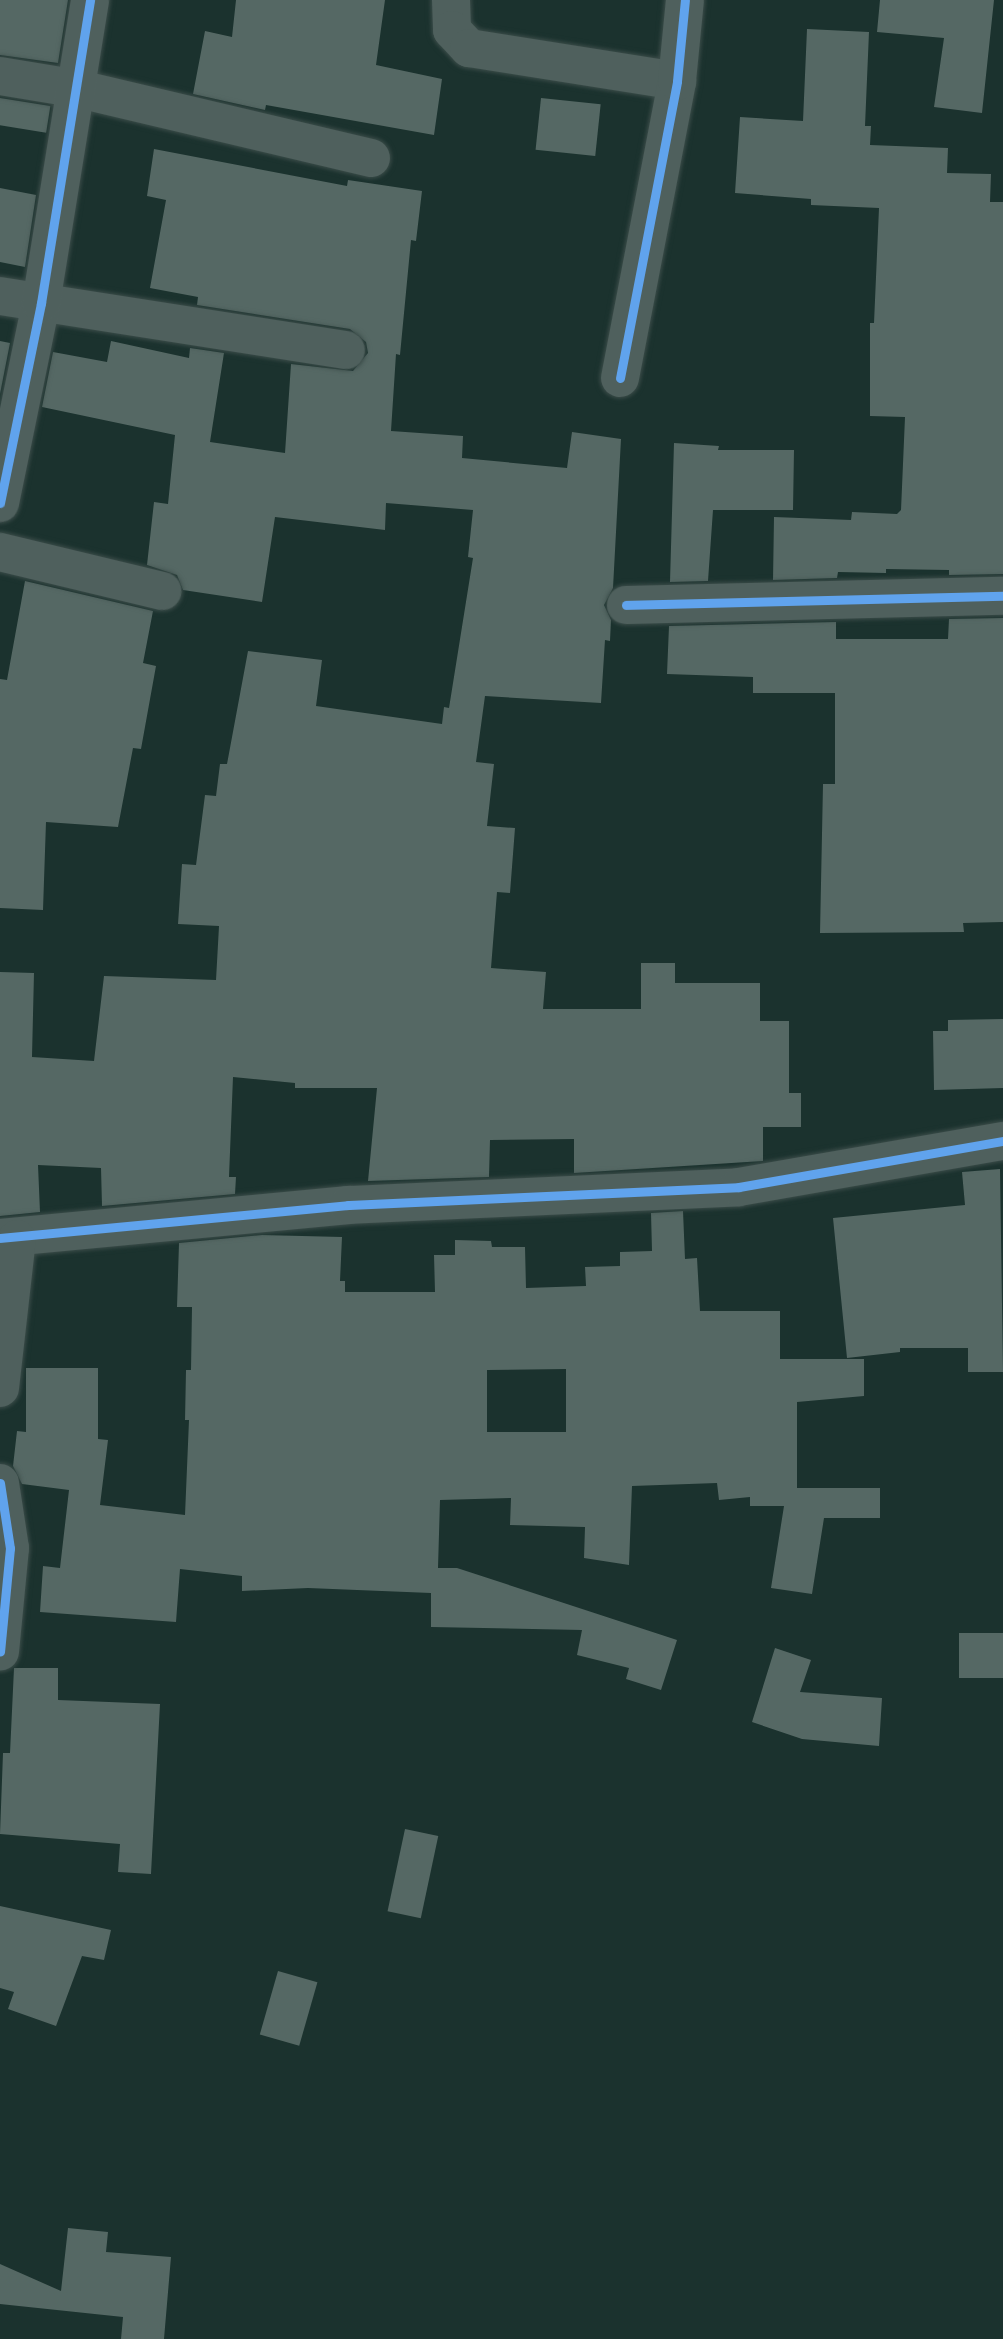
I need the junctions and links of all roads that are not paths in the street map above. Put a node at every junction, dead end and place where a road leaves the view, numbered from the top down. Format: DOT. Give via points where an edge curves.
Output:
graph roads {
  1 [pos="90,0"];
  2 [pos="450,0"];
  3 [pos="685,0"];
  4 [pos="0,76"];
  5 [pos="677,81"];
  6 [pos="79,89"];
  7 [pos="371,158"];
  8 [pos="0,296"];
  9 [pos="41,303"];
  10 [pos="346,350"];
  11 [pos="620,378"];
  12 [pos="0,503"];
  13 [pos="0,552"];
  14 [pos="162,591"];
  15 [pos="1003,596"];
  16 [pos="626,605"];
  17 [pos="1003,1140"];
  18 [pos="9,1239"];
  19 [pos="0,1388"];
  20 [pos="0,1483"];
  21 [pos="0,1652"];
  1 -- 6 [label="street"];
  2 -- 5 [label="street" via="452,30 469,48"];
  3 -- 5 [label="street"];
  4 -- 6 [label="street"];
  5 -- 11 [label="street"];
  6 -- 7 [label="street"];
  6 -- 9 [label="street"];
  8 -- 9 [label="street"];
  9 -- 10 [label="street"];
  9 -- 12 [label="street"];
  13 -- 14 [label="street"];
  15 -- 16 [label="street"];
  17 -- 18 [label="street" via="739,1187 348,1205"];
  18 -- 19 [label="street"];
  20 -- 21 [label="street" via="10,1548"];
}
